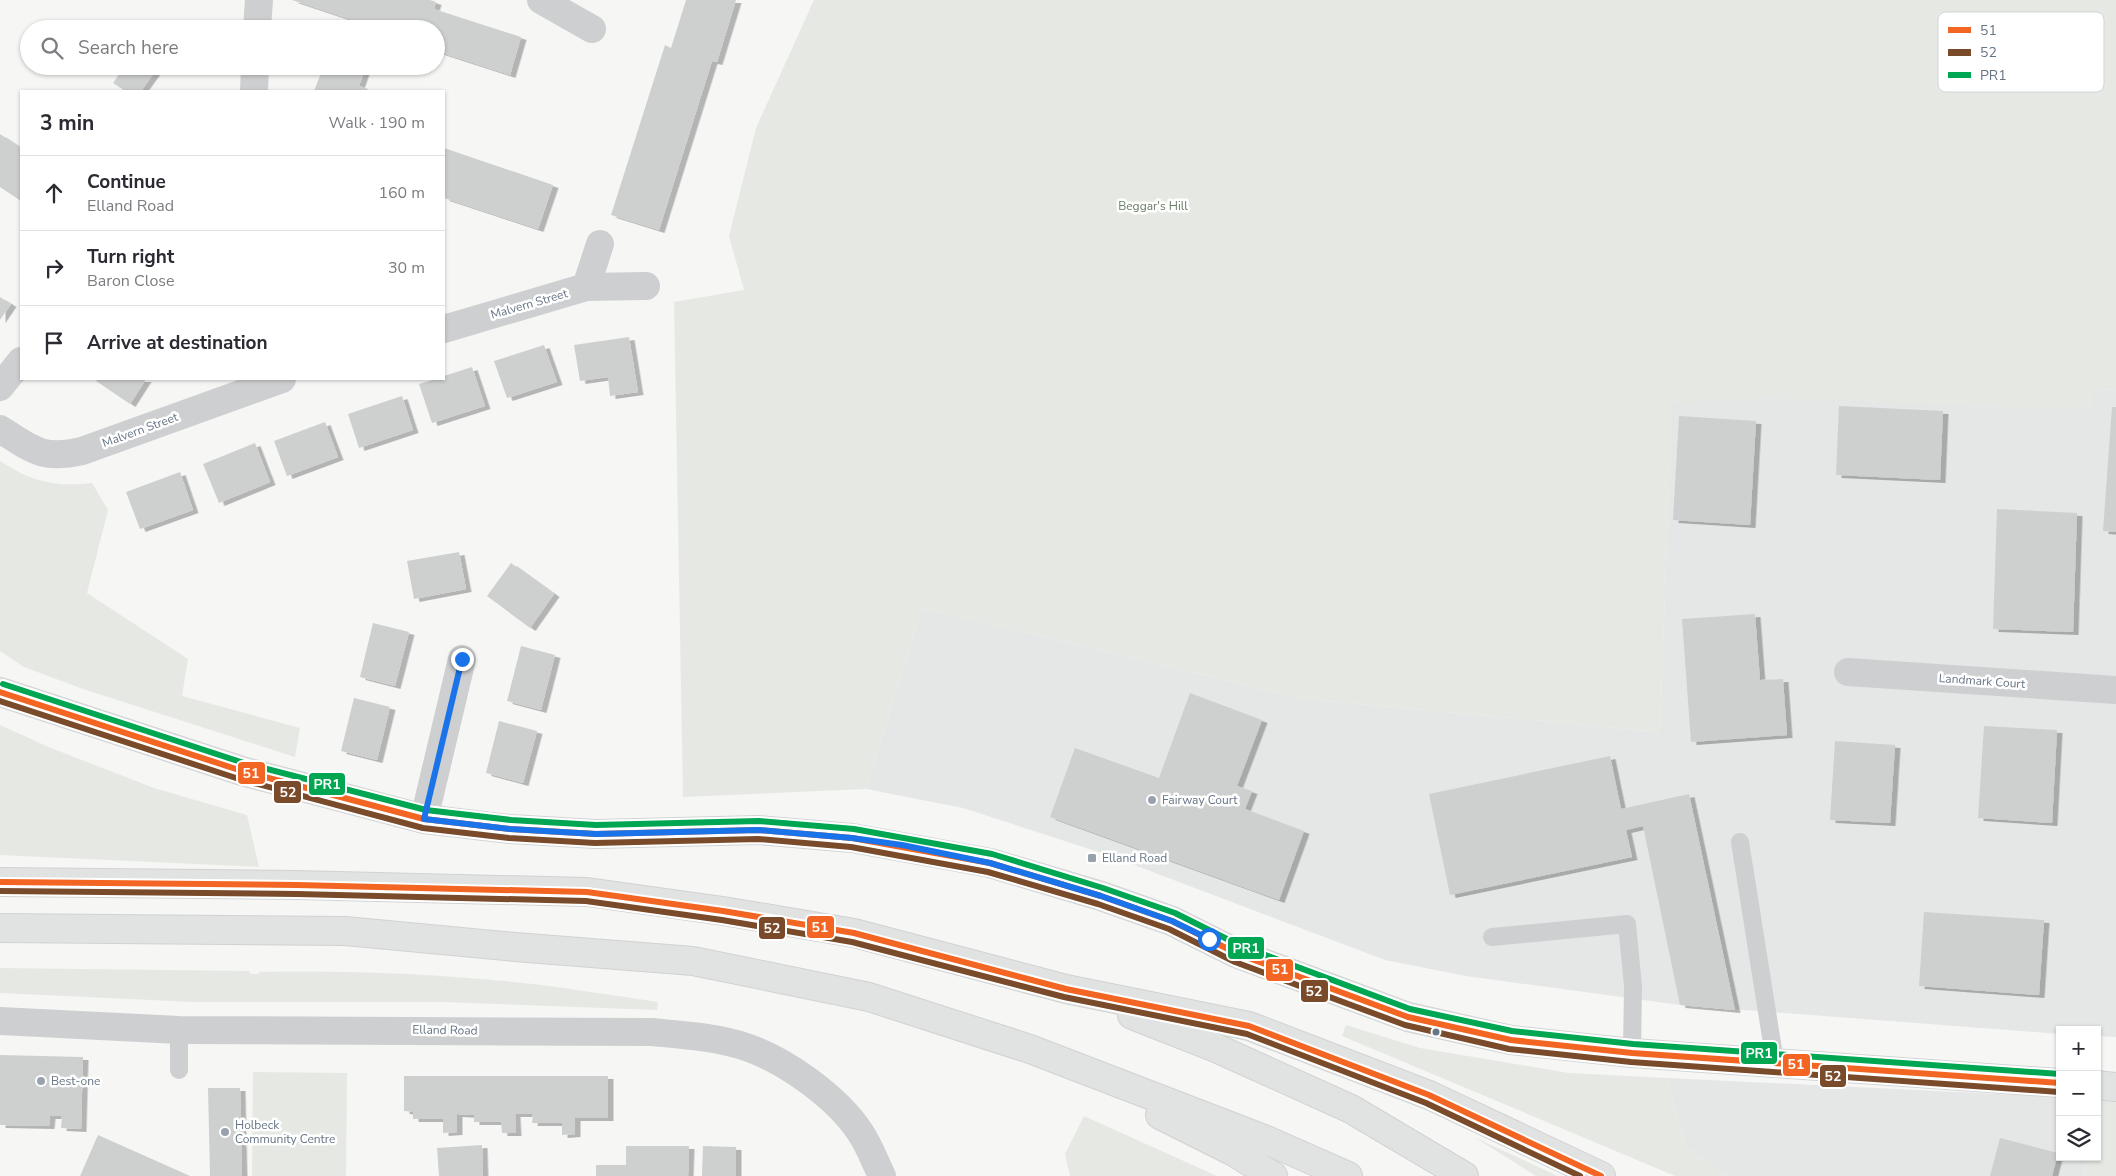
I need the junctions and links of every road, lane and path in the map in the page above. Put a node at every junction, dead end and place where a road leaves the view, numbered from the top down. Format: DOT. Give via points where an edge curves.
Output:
graph roads {
  1 [pos="258,0"];
  2 [pos="541,0"];
  3 [pos="257,20"];
  4 [pos="592,29"];
  5 [pos="255,75"];
  6 [pos="254,90"];
  7 [pos="600,244"];
  8 [pos="646,286"];
  9 [pos="586,287"];
  10 [pos="445,329"];
  11 [pos="20,362"];
  12 [pos="279,380"];
  13 [pos="0,387"];
  14 [pos="0,430"];
  15 [pos="462,659"];
  16 [pos="1848,672"];
  17 [pos="2116,690"];
  18 [pos="0,692"];
  19 [pos="424,819"];
  20 [pos="1740,842"];
  21 [pos="0,882"];
  22 [pos="0,928"];
  23 [pos="1492,937"];
  24 [pos="1066,989"];
  25 [pos="0,1021"];
  26 [pos="179,1030"];
  27 [pos="1030,1049"];
  28 [pos="1632,1053"];
  29 [pos="1775,1062"];
  30 [pos="179,1070"];
  31 [pos="2056,1083"];
  32 [pos="2101,1085"];
  33 [pos="2116,1087"];
  34 [pos="882,1176"];
  35 [pos="1273,1176"];
  36 [pos="1348,1176"];
  37 [pos="1464,1176"];
  38 [pos="1602,1176"];
  1 -- 3 [label="street"];
  2 -- 4 [label="street"];
  5 -- 6 [label="street"];
  7 -- 9 [label="street"];
  8 -- 9 [label="street, Malvern Street"];
  9 -- 10 [label="street, Malvern Street"];
  11 -- 13 [label="street"];
  12 -- 14 [label="street, Malvern Street" via="60,456 35,451"];
  15 -- 19 [label="street"];
  16 -- 17 [label="street, Landmark Court"];
  18 -- 19 [label="main road" via="242,771"];
  19 -- 28 [label="main road" via="596,834 758,830 902,845 990,863 1101,896 1172,921 1238,954 1408,1018 1511,1040"];
  20 -- 29 [label="lane"];
  21 -- 24 [label="main road" via="588,892 854,933"];
  22 -- 27 [label="main road" via="345,931 693,961 869,997"];
  23 -- 28 [label="lane" via="1627,924 1633,986"];
  24 -- 37 [label="main road" via="1216,1048 1351,1109"];
  24 -- 38 [label="main road" via="1249,1026 1429,1094"];
  25 -- 26 [label="street, Elland Road"];
  26 -- 30 [label="lane"];
  26 -- 34 [label="street, Elland Road" via="652,1032 693,1036 746,1047 790,1067 826,1094 860,1131"];
  27 -- 35 [label="main road" via="1234,1152"];
  27 -- 36 [label="main road" via="1264,1138"];
  28 -- 29 [label="main road"];
  29 -- 31 [label="main road"];
  32 -- 33 [label="main road"];
}
